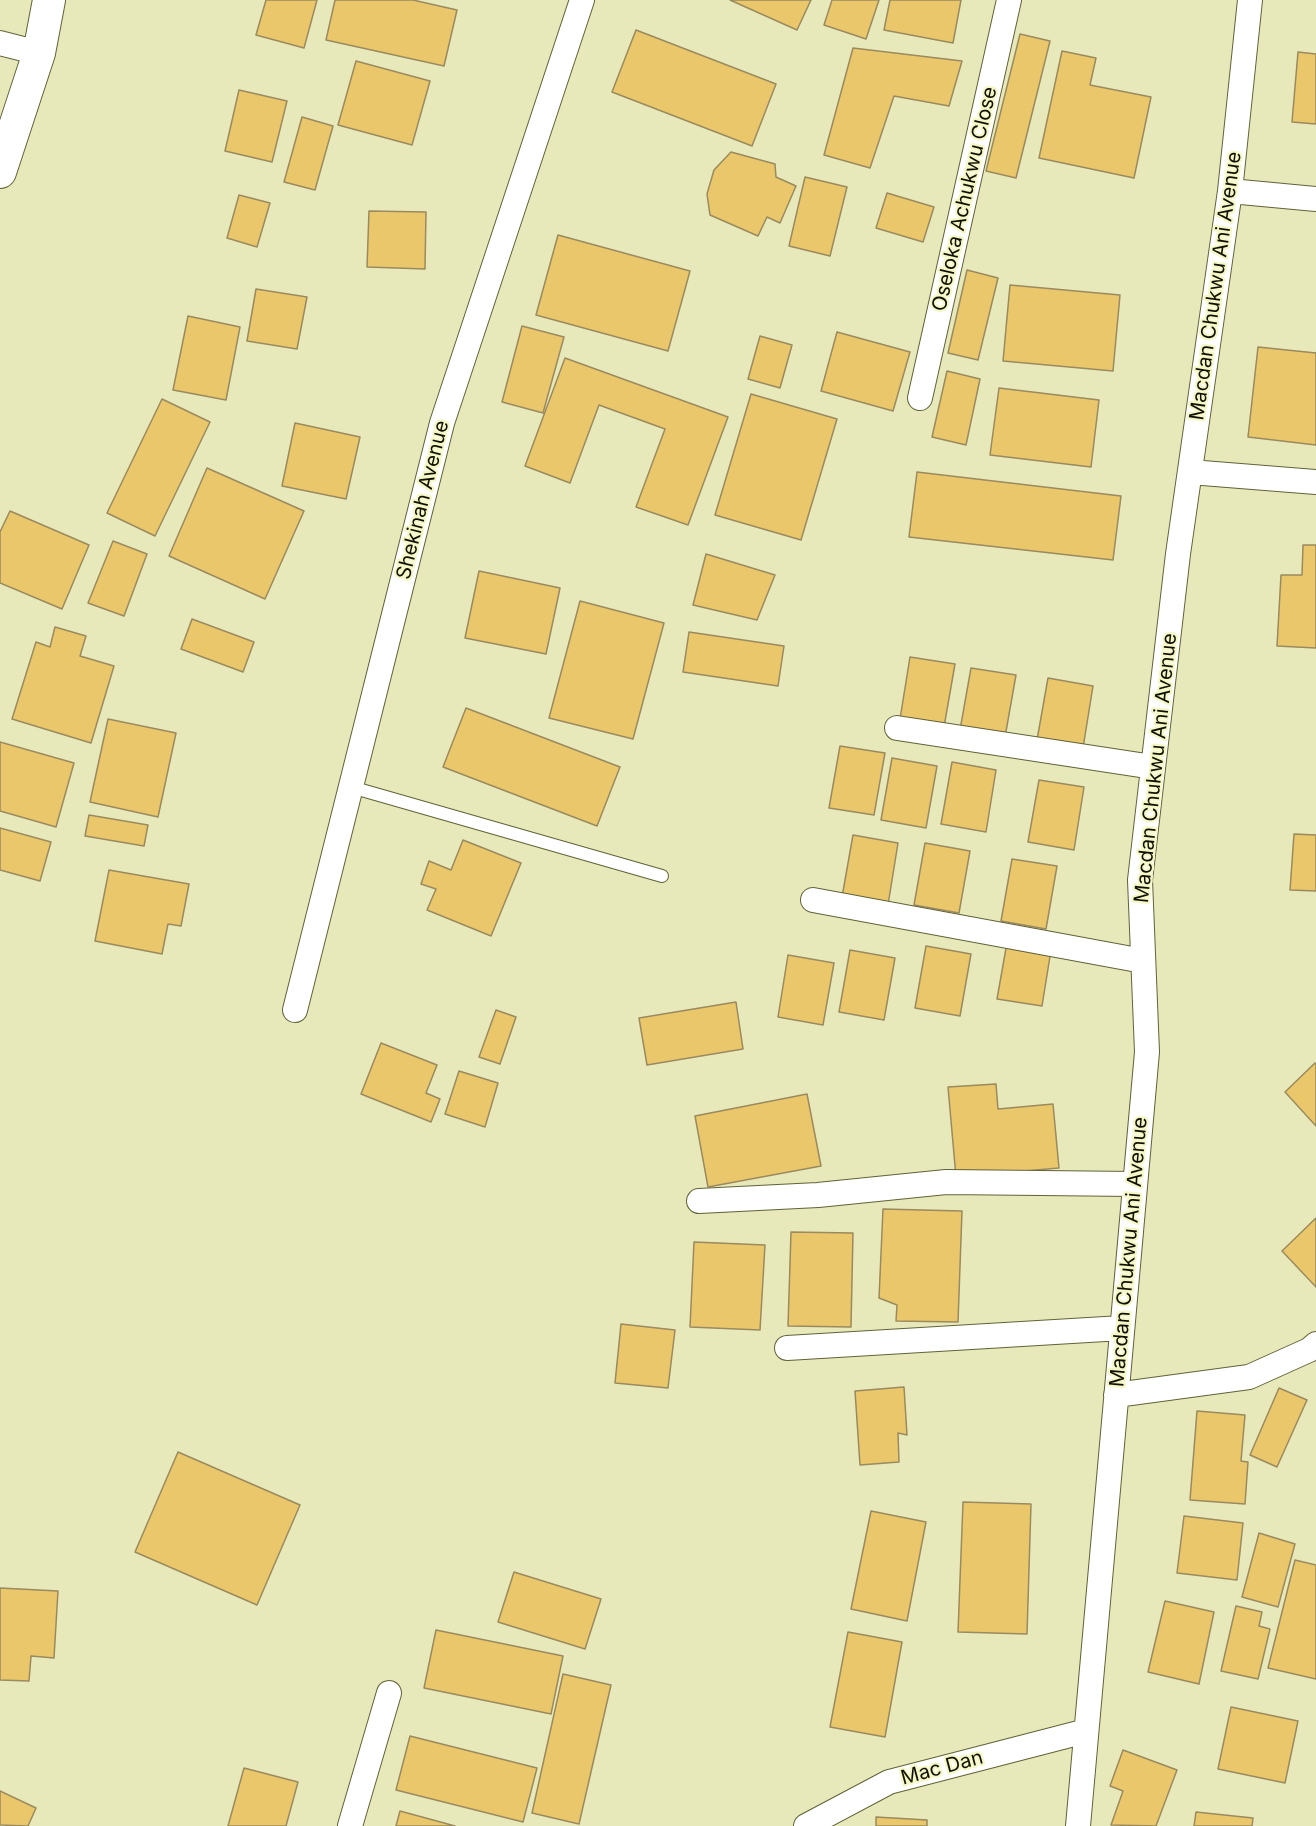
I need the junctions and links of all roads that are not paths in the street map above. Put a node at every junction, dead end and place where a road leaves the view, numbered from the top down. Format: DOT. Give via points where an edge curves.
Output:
graph roads {
  1 [pos="49,0"];
  2 [pos="582,0"];
  3 [pos="1009,0"];
  4 [pos="1250,0"];
  5 [pos="0,43"];
  6 [pos="39,53"];
  7 [pos="0,172"];
  8 [pos="1230,191"];
  9 [pos="1316,199"];
  10 [pos="920,398"];
  11 [pos="1190,472"];
  12 [pos="1316,482"];
  13 [pos="897,728"];
  14 [pos="1153,767"];
  15 [pos="351,787"];
  16 [pos="662,876"];
  17 [pos="813,900"];
  18 [pos="1143,961"];
  19 [pos="295,1010"];
  20 [pos="1135,1184"];
  21 [pos="699,1201"];
  22 [pos="1122,1328"];
  23 [pos="1316,1344"];
  24 [pos="786,1348"];
  25 [pos="1116,1395"];
  26 [pos="389,1693"];
  27 [pos="1086,1731"];
  28 [pos="350,1826"];
  29 [pos="806,1826"];
  30 [pos="1078,1826"];
  1 -- 6 [label="street"];
  2 -- 15 [label="street, Shekinah Avenue" via="442,423"];
  3 -- 10 [label="street, Oseloka Achukwu Close"];
  4 -- 8 [label="street, Macdan Chukwu Ani Avenue"];
  5 -- 6 [label="street"];
  6 -- 7 [label="street"];
  8 -- 9 [label="street"];
  8 -- 11 [label="street, Macdan Chukwu Ani Avenue"];
  11 -- 12 [label="street"];
  11 -- 14 [label="street, Macdan Chukwu Ani Avenue"];
  13 -- 14 [label="street"];
  14 -- 18 [label="street, Macdan Chukwu Ani Avenue" via="1140,880"];
  15 -- 16 [label="lane"];
  15 -- 19 [label="street, Shekinah Avenue"];
  17 -- 18 [label="street"];
  18 -- 20 [label="street, Macdan Chukwu Ani Avenue" via="1147,1052"];
  20 -- 21 [label="street" via="946,1182"];
  20 -- 22 [label="street, Macdan Chukwu Ani Avenue"];
  22 -- 24 [label="street"];
  22 -- 25 [label="street, Macdan Chukwu Ani Avenue"];
  23 -- 25 [label="street" via="1249,1377"];
  25 -- 27 [label="street, Macdan Chukwu Ani Avenue"];
  26 -- 28 [label="street"];
  27 -- 29 [label="street, Mac Dan" via="889,1782"];
  27 -- 30 [label="street, Macdan Chukwu Ani Avenue"];
}
